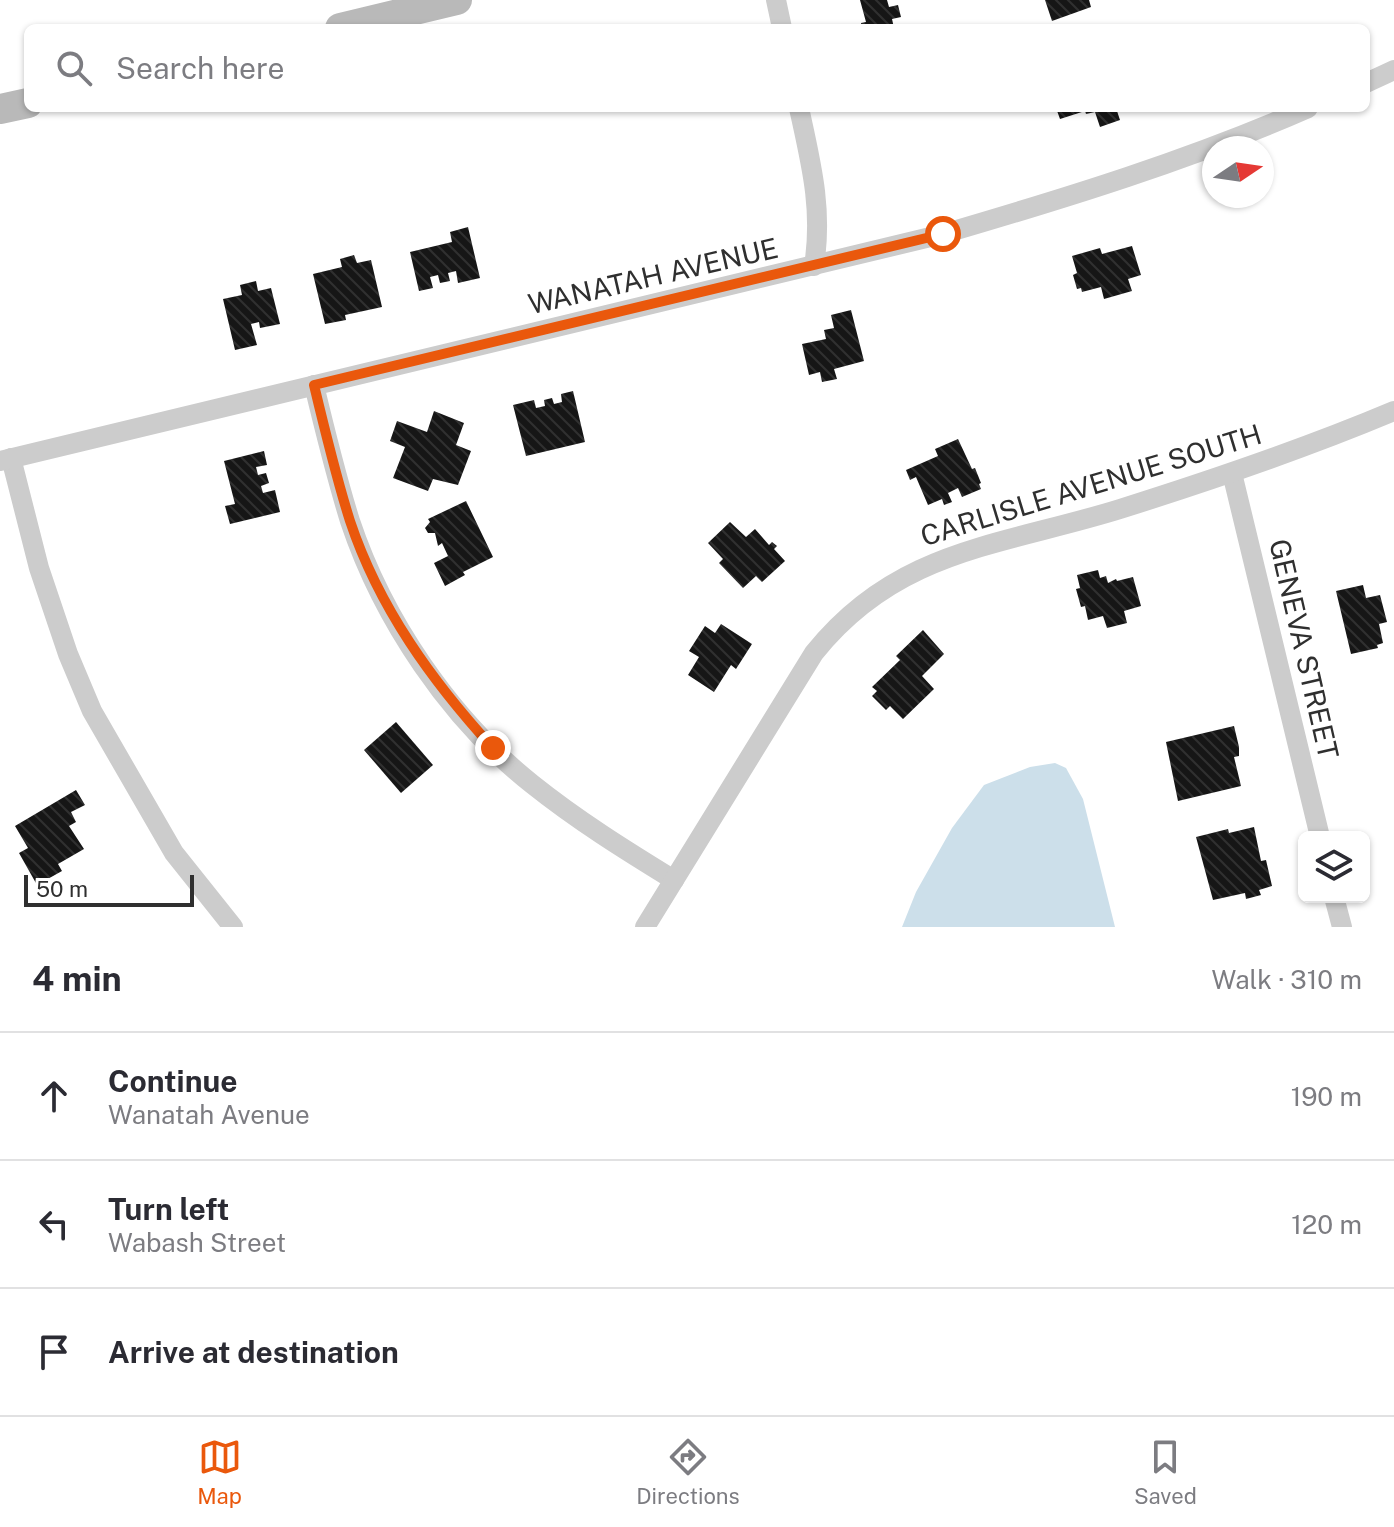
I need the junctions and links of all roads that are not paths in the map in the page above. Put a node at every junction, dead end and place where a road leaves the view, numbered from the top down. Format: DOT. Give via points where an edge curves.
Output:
graph roads {
  1 [pos="457,0"];
  2 [pos="776,0"];
  3 [pos="357,24"];
  4 [pos="781,24"];
  5 [pos="1394,70"];
  6 [pos="1370,81"];
  7 [pos="24,104"];
  8 [pos="0,109"];
  9 [pos="800,112"];
  10 [pos="1298,112"];
  11 [pos="814,266"];
  12 [pos="314,385"];
  13 [pos="1394,411"];
  14 [pos="6,459"];
  15 [pos="1232,473"];
  16 [pos="1319,831"];
  17 [pos="674,880"];
  18 [pos="1336,903"];
  19 [pos="233,927"];
  20 [pos="645,927"];
  21 [pos="1342,927"];
  1 -- 3 [label="street"];
  2 -- 4 [label="street"];
  5 -- 6 [label="street"];
  7 -- 8 [label="street"];
  9 -- 11 [label="street" via="818,208"];
  10 -- 11 [label="street, WANATAH AVENUE" via="1042,205"];
  11 -- 12 [label="street, WANATAH AVENUE"];
  12 -- 14 [label="street, WANATAH AVENUE"];
  12 -- 17 [label="street" via="351,522 393,616 420,660 457,709 530,782 591,829"];
  13 -- 15 [label="street, CARLISLE AVENUE SOUTH"];
  14 -- 19 [label="street" via="68,654 92,711 174,853"];
  15 -- 16 [label="street, GENEVA STREET"];
  15 -- 17 [label="street, CARLISLE AVENUE SOUTH" via="945,558 873,595 814,653"];
  17 -- 20 [label="street, CARLISLE AVENUE SOUTH"];
  18 -- 21 [label="street"];
}
